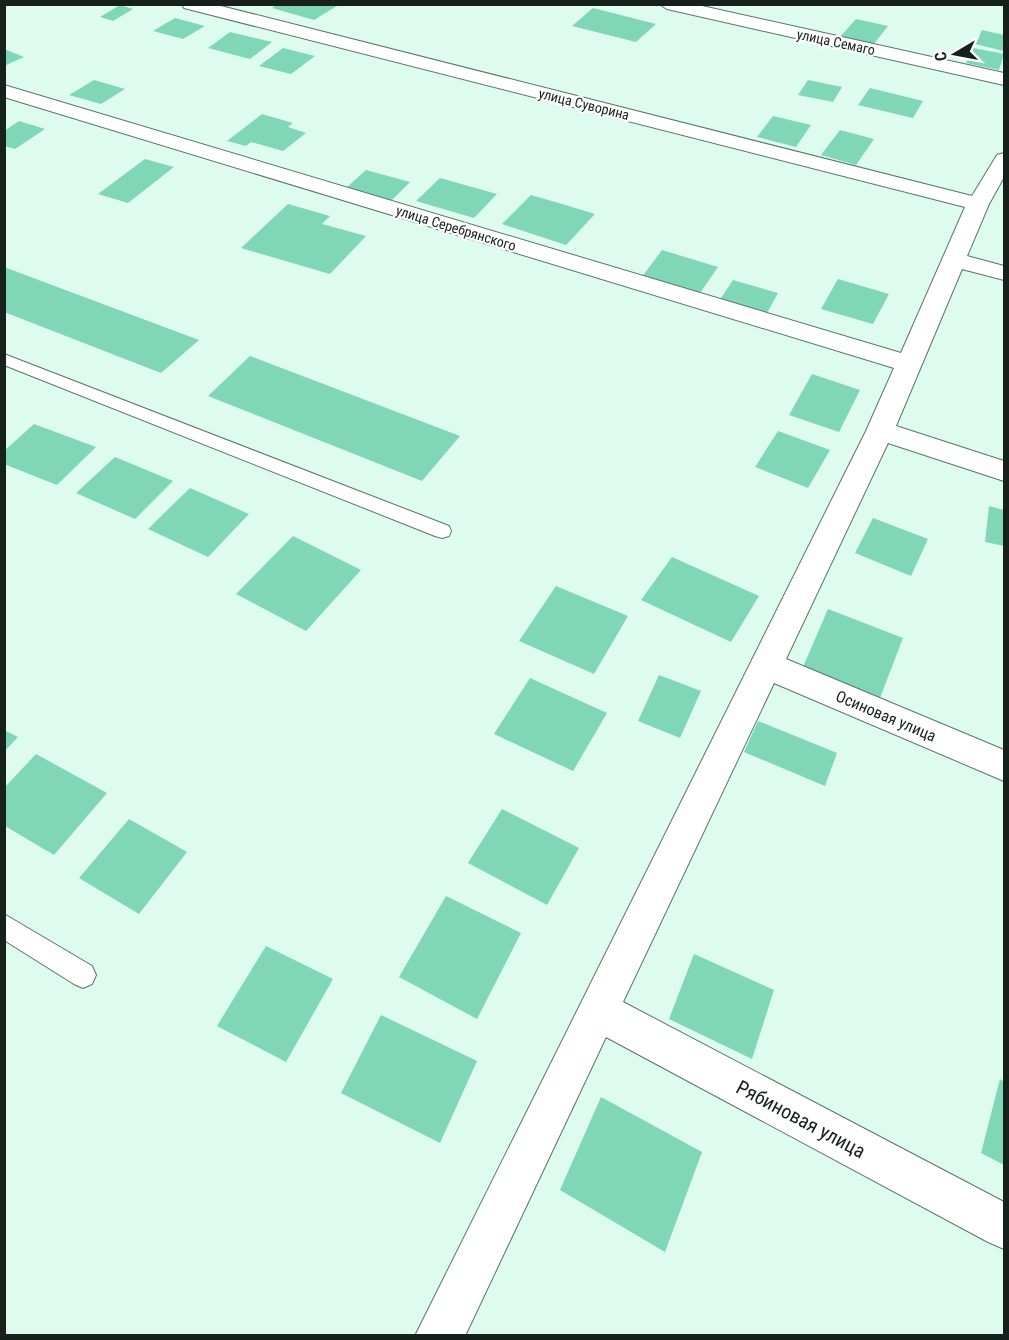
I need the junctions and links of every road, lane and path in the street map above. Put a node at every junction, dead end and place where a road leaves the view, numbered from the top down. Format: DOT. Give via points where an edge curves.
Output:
graph roads {
  1 [pos="189,4"];
  2 [pos="668,4"];
  3 [pos="1005,79"];
  4 [pos="4,91"];
  5 [pos="1005,159"];
  6 [pos="978,204"];
  7 [pos="954,260"];
  8 [pos="1005,273"];
  9 [pos="4,358"];
  10 [pos="908,364"];
  11 [pos="880,431"];
  12 [pos="1005,471"];
  13 [pos="441,531"];
  14 [pos="767,665"];
  15 [pos="1005,766"];
  16 [pos="4,926"];
  17 [pos="83,975"];
  18 [pos="598,1011"];
  19 [pos="1005,1226"];
  20 [pos="438,1335"];
  1 -- 6 [label="street, улица Суворина"];
  2 -- 3 [label="street, улица Семаго"];
  4 -- 10 [label="street, улица Серебрянского"];
  5 -- 6 [label="street"];
  6 -- 7 [label="street"];
  7 -- 8 [label="street"];
  7 -- 10 [label="street"];
  9 -- 13 [label="lane"];
  10 -- 11 [label="street"];
  11 -- 12 [label="street"];
  11 -- 14 [label="street"];
  14 -- 15 [label="street, Осиновая улица"];
  14 -- 18 [label="street"];
  16 -- 17 [label="lane"];
  18 -- 19 [label="street, Рябиновая улица"];
  18 -- 20 [label="street"];
}
